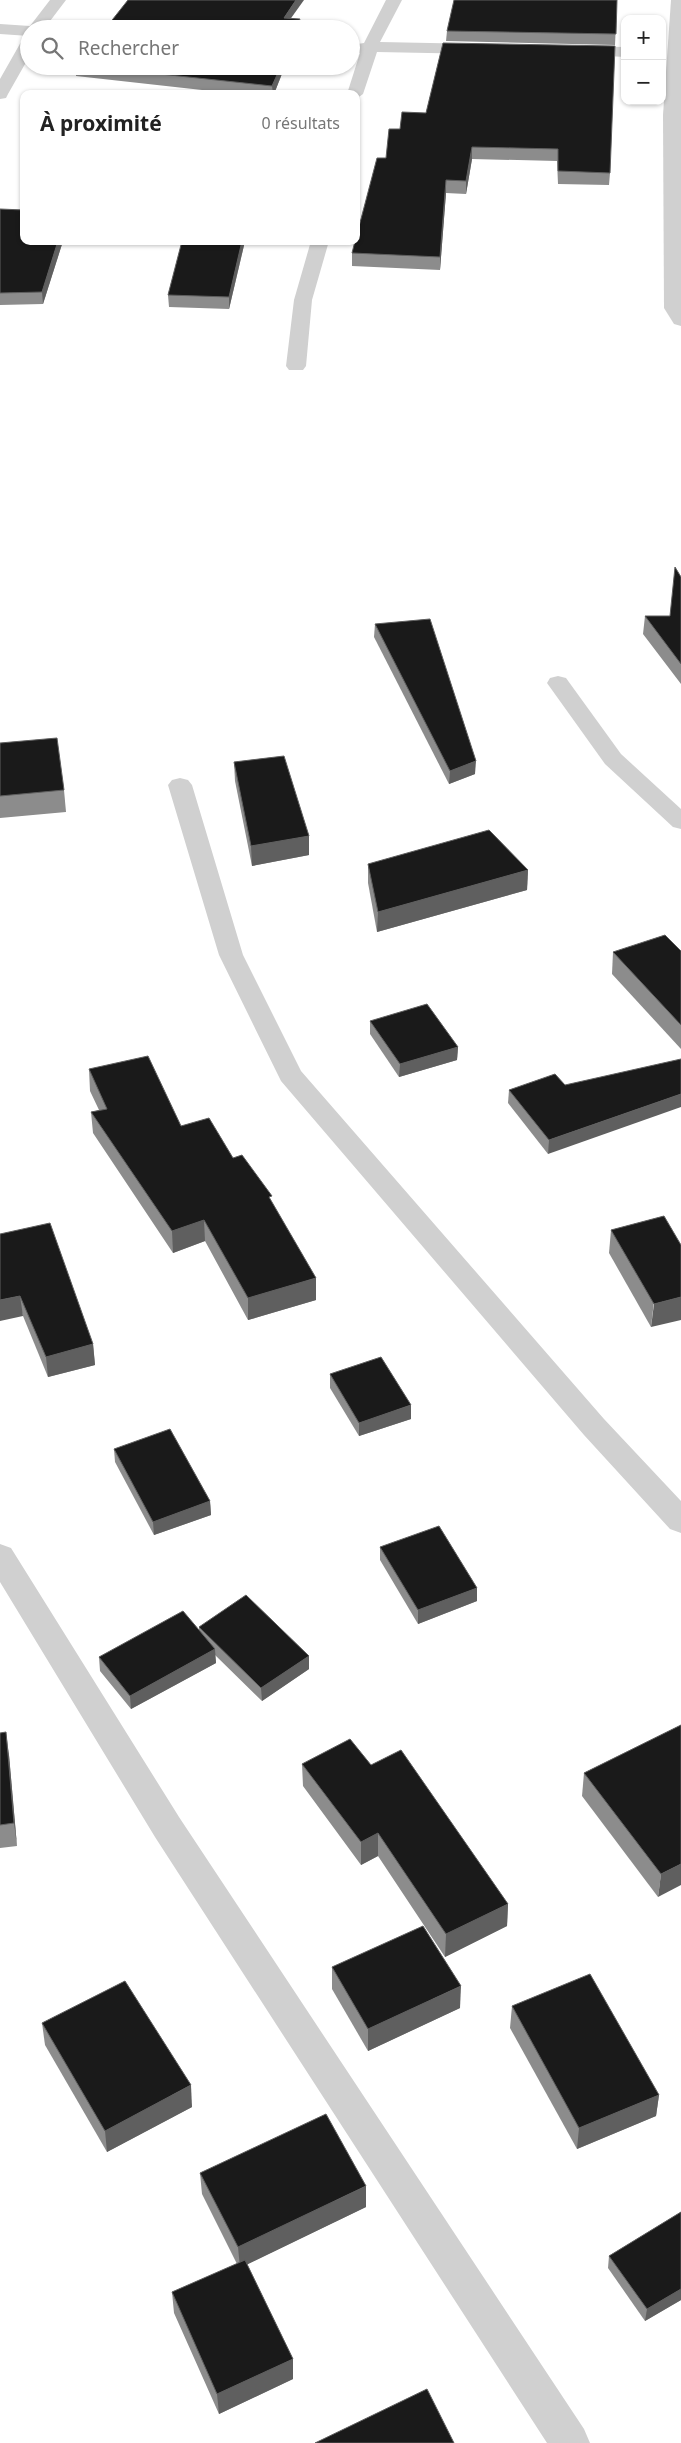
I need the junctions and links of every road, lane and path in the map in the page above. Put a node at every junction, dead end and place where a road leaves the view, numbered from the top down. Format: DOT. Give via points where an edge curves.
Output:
graph roads {
  1 [pos="58,0"];
  2 [pos="394,0"];
  3 [pos="680,0"];
  4 [pos="43,20"];
  5 [pos="0,29"];
  6 [pos="20,30"];
  7 [pos="370,47"];
  8 [pos="360,49"];
  9 [pos="497,49"];
  10 [pos="556,50"];
  11 [pos="621,52"];
  12 [pos="672,52"];
  13 [pos="20,58"];
  14 [pos="356,90"];
  15 [pos="0,94"];
  16 [pos="319,245"];
  17 [pos="681,320"];
  18 [pos="296,366"];
  19 [pos="558,683"];
  20 [pos="180,785"];
  21 [pos="681,822"];
  22 [pos="681,1521"];
  23 [pos="0,1556"];
  24 [pos="570,2443"];
  1 -- 4 [label="street"];
  2 -- 7 [label="street"];
  3 -- 12 [label="street"];
  5 -- 6 [label="street"];
  7 -- 8 [label="street"];
  7 -- 9 [label="street"];
  7 -- 14 [label="street"];
  10 -- 11 [label="street"];
  12 -- 17 [label="street" via="673,308"];
  13 -- 15 [label="street"];
  16 -- 18 [label="street" via="303,300"];
  19 -- 21 [label="street" via="613,759"];
  20 -- 22 [label="street" via="231,955 290,1075 594,1427"];
  23 -- 24 [label="street" via="173,1835"];
}
